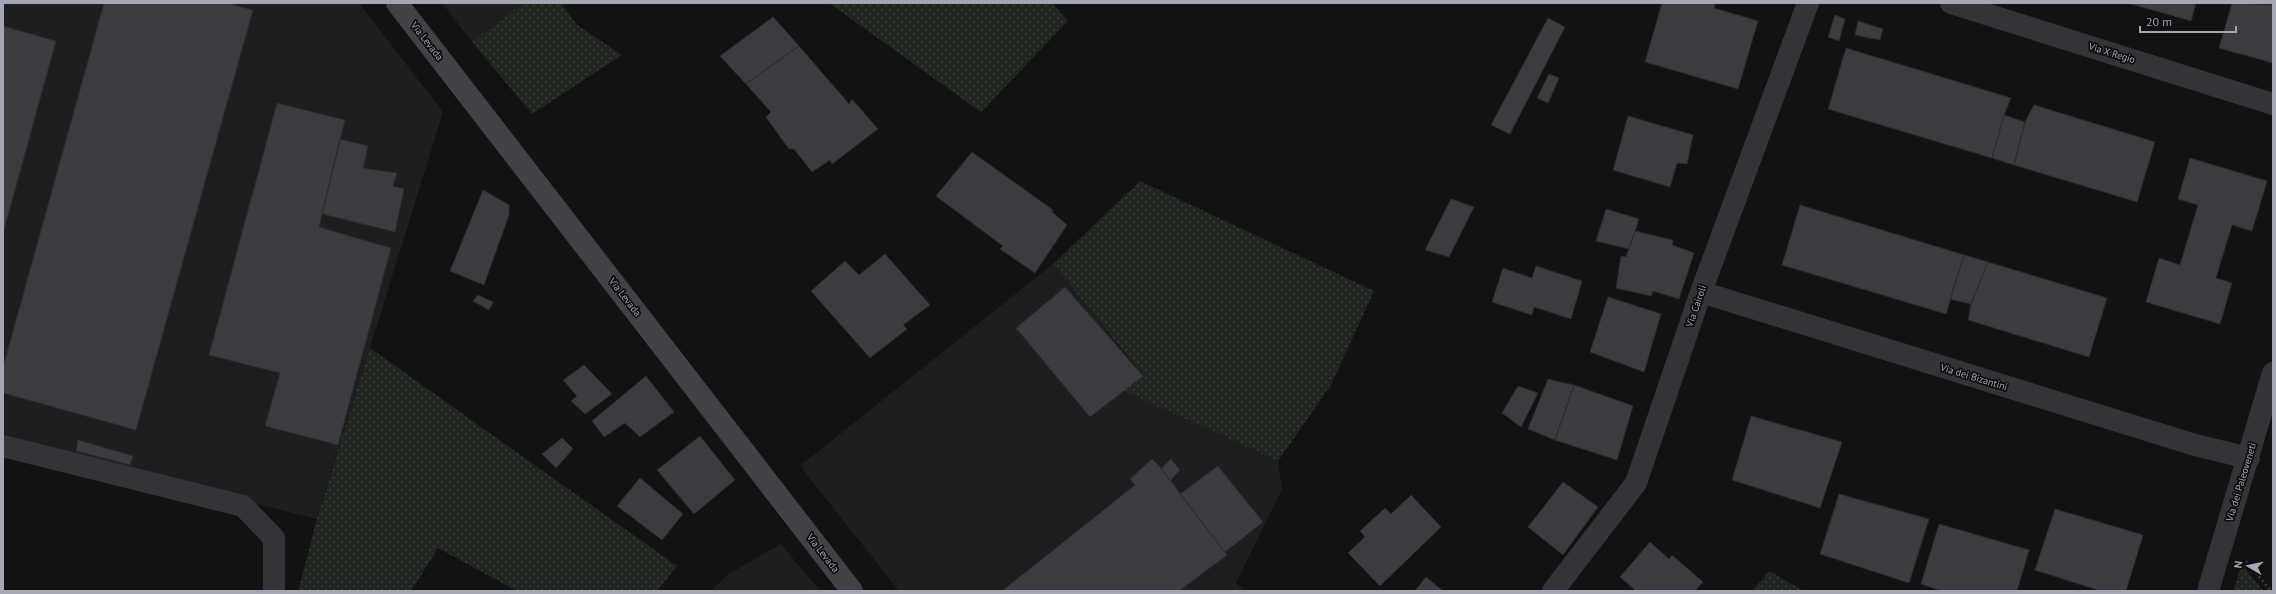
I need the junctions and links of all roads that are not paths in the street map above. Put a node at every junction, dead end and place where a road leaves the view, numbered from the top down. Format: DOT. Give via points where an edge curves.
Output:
graph roads {
  1 [pos="397,3"];
  2 [pos="1808,3"];
  3 [pos="1951,3"];
  4 [pos="2273,104"];
  5 [pos="1701,292"];
  6 [pos="2273,373"];
  7 [pos="3,446"];
  8 [pos="2248,458"];
  9 [pos="274,591"];
  10 [pos="852,591"];
  11 [pos="1553,591"];
  12 [pos="2208,591"];
  1 -- 10 [label="main road, Via Levada"];
  2 -- 5 [label="street, Via Cairoli"];
  3 -- 4 [label="street, Via X Regio"];
  5 -- 8 [label="street, Via dei Bizantini" via="2188,443"];
  5 -- 11 [label="street, Via Cairoli" via="1636,483"];
  6 -- 8 [label="street, Via dei Paleoveneti"];
  7 -- 9 [label="street" via="243,506 274,538"];
  8 -- 12 [label="street, Via dei Paleoveneti"];
}
